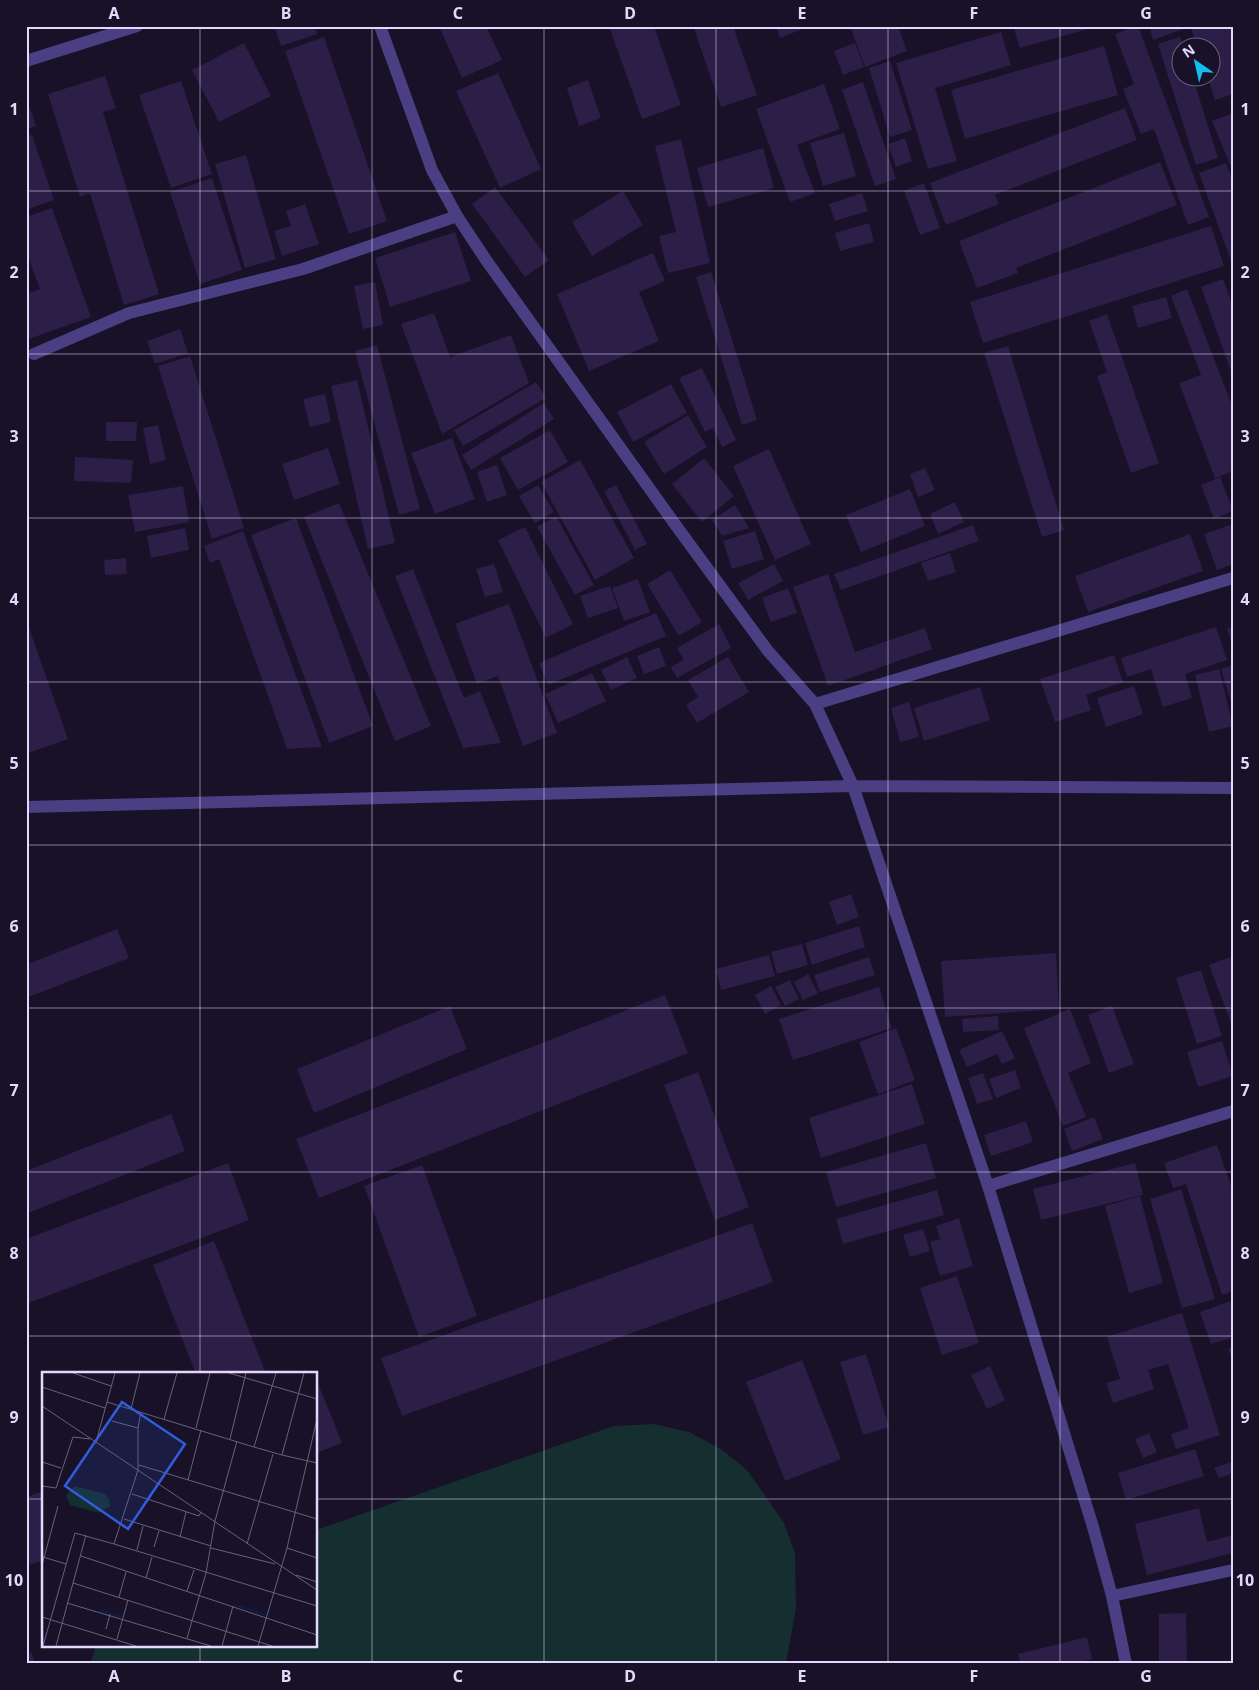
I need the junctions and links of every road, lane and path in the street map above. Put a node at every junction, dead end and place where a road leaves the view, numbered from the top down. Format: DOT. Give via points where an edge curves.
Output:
graph roads {
  1 [pos="137,26"];
  2 [pos="380,26"];
  3 [pos="26,61"];
  4 [pos="457,216"];
  5 [pos="34,354"];
  6 [pos="1233,578"];
  7 [pos="815,704"];
  8 [pos="853,786"];
  9 [pos="1233,788"];
  10 [pos="26,807"];
  11 [pos="1233,1111"];
  12 [pos="988,1186"];
  13 [pos="1233,1570"];
  14 [pos="1112,1596"];
  15 [pos="1126,1664"];
  1 -- 3 [label="street"];
  2 -- 4 [label="street" via="432,170"];
  4 -- 5 [label="street" via="303,269 129,313"];
  4 -- 7 [label="street" via="676,527 768,651"];
  6 -- 7 [label="street"];
  7 -- 8 [label="street"];
  8 -- 9 [label="street"];
  8 -- 10 [label="street"];
  8 -- 12 [label="street"];
  11 -- 12 [label="street"];
  12 -- 14 [label="street"];
  13 -- 14 [label="street"];
  14 -- 15 [label="street"];
}
